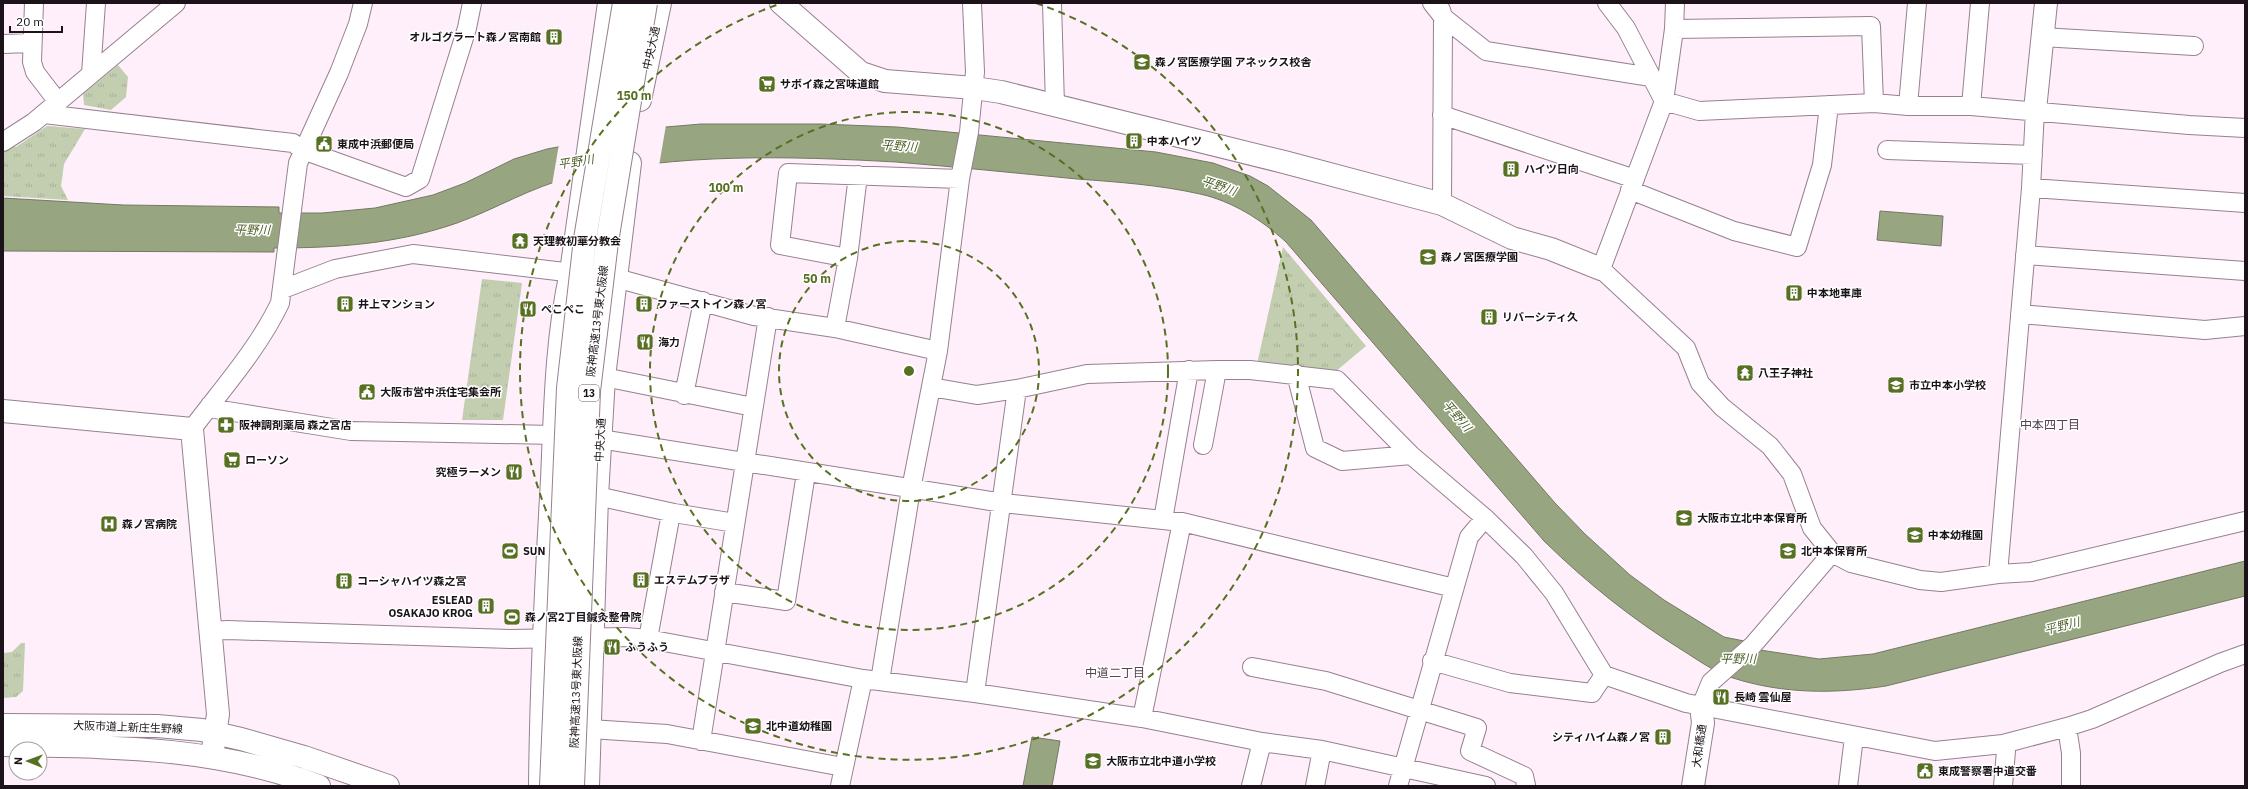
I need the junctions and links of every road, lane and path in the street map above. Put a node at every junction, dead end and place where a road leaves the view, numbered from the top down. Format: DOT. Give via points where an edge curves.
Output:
graph roads {
  1 [pos="34,3"];
  2 [pos="96,3"];
  3 [pos="176,3"];
  4 [pos="363,3"];
  5 [pos="472,3"];
  6 [pos="609,3"];
  7 [pos="624,3"];
  8 [pos="646,3"];
  9 [pos="660,3"];
  10 [pos="781,3"];
  11 [pos="972,3"];
  12 [pos="1052,3"];
  13 [pos="1432,3"];
  14 [pos="1607,3"];
  15 [pos="1675,3"];
  16 [pos="1917,3"];
  17 [pos="1980,3"];
  18 [pos="2046,3"];
  19 [pos="159,10"];
  20 [pos="1442,10"];
  21 [pos="1674,29"];
  22 [pos="2042,37"];
  23 [pos="31,43"];
  24 [pos="3,44"];
  25 [pos="2194,46"];
  26 [pos="91,74"];
  27 [pos="1651,77"];
  28 [pos="974,88"];
  29 [pos="1664,101"];
  30 [pos="58,102"];
  31 [pos="1874,103"];
  32 [pos="1054,105"];
  33 [pos="1829,105"];
  34 [pos="1908,106"];
  35 [pos="1971,106"];
  36 [pos="2035,110"];
  37 [pos="44,114"];
  38 [pos="1442,115"];
  39 [pos="2245,128"];
  40 [pos="3,142"];
  41 [pos="303,150"];
  42 [pos="1887,150"];
  43 [pos="2033,155"];
  44 [pos="858,175"];
  45 [pos="961,176"];
  46 [pos="1632,184"];
  47 [pos="2031,188"];
  48 [pos="2245,203"];
  49 [pos="1442,204"];
  50 [pos="2026,256"];
  51 [pos="848,258"];
  52 [pos="1601,269"];
  53 [pos="2245,271"];
  54 [pos="570,272"];
  55 [pos="616,278"];
  56 [pos="283,289"];
  57 [pos="703,301"];
  58 [pos="2020,314"];
  59 [pos="768,317"];
  60 [pos="2245,326"];
  61 [pos="834,328"];
  62 [pos="938,351"];
  63 [pos="1189,370"];
  64 [pos="1217,370"];
  65 [pos="1296,374"];
  66 [pos="604,377"];
  67 [pos="931,387"];
  68 [pos="1017,389"];
  69 [pos="684,395"];
  70 [pos="210,405"];
  71 [pos="753,407"];
  72 [pos="3,411"];
  73 [pos="192,429"];
  74 [pos="554,435"];
  75 [pos="600,439"];
  76 [pos="1203,445"];
  77 [pos="1412,455"];
  78 [pos="745,463"];
  79 [pos="806,473"];
  80 [pos="911,489"];
  81 [pos="597,496"];
  82 [pos="1003,503"];
  83 [pos="671,512"];
  84 [pos="1485,518"];
  85 [pos="1163,520"];
  86 [pos="2245,521"];
  87 [pos="1182,522"];
  88 [pos="735,523"];
  89 [pos="1832,553"];
  90 [pos="1998,574"];
  91 [pos="1454,588"];
  92 [pos="724,592"];
  93 [pos="209,631"];
  94 [pos="593,637"];
  95 [pos="543,638"];
  96 [pos="648,639"];
  97 [pos="715,650"];
  98 [pos="2245,654"];
  99 [pos="1432,661"];
  100 [pos="1252,667"];
  101 [pos="1604,676"];
  102 [pos="863,679"];
  103 [pos="880,681"];
  104 [pos="975,693"];
  105 [pos="1700,706"];
  106 [pos="1418,709"];
  107 [pos="1142,718"];
  108 [pos="3,725"];
  109 [pos="2067,727"];
  110 [pos="590,729"];
  111 [pos="215,734"];
  112 [pos="1854,737"];
  113 [pos="701,741"];
  114 [pos="1262,742"];
  115 [pos="2003,744"];
  116 [pos="3,745"];
  117 [pos="1322,750"];
  118 [pos="212,756"];
  119 [pos="1401,767"];
  120 [pos="843,768"];
  121 [pos="319,786"];
  122 [pos="388,786"];
  123 [pos="540,786"];
  124 [pos="551,786"];
  125 [pos="573,786"];
  126 [pos="588,786"];
  127 [pos="840,786"];
  128 [pos="1251,786"];
  129 [pos="1315,786"];
  130 [pos="1398,786"];
  131 [pos="1486,786"];
  132 [pos="1527,786"];
  133 [pos="1693,786"];
  134 [pos="1848,786"];
  135 [pos="2003,786"];
  136 [pos="2071,786"];
  1 -- 23 [label="street"];
  2 -- 26 [label="street"];
  3 -- 19 [label="street"];
  4 -- 41 [label="street" via="358,24 339,73"];
  5 -- 41 [label="street" via="467,28 420,180 406,187"];
  6 -- 54 [label="main road"];
  7 -- 124 [label="main road, 阪神高速13号東大阪線 / 13, bridge" via="585,239 569,380"];
  8 -- 125 [label="main road, 阪神高速13号東大阪線 / 13, bridge" via="607,242 590,384"];
  9 -- 55 [label="main road, 中央大通" via="637,113"];
  10 -- 28 [label="main road" via="861,73 885,81"];
  11 -- 28 [label="street"];
  12 -- 32 [label="street"];
  13 -- 20 [label="street"];
  14 -- 27 [label="street" via="1626,28"];
  15 -- 21 [label="street"];
  16 -- 34 [label="street"];
  17 -- 35 [label="street"];
  18 -- 22 [label="main road"];
  19 -- 26 [label="street"];
  20 -- 27 [label="street" via="1486,51"];
  20 -- 38 [label="street"];
  21 -- 29 [label="street"];
  21 -- 31 [label="street" via="1871,26"];
  22 -- 25 [label="street"];
  22 -- 36 [label="main road"];
  23 -- 24 [label="street"];
  23 -- 30 [label="street" via="32,62 36,72"];
  26 -- 30 [label="street"];
  27 -- 29 [label="street"];
  28 -- 32 [label="main road"];
  28 -- 45 [label="street"];
  29 -- 33 [label="street" via="1699,111"];
  29 -- 46 [label="street"];
  30 -- 37 [label="street"];
  31 -- 33 [label="street"];
  31 -- 34 [label="street"];
  32 -- 49 [label="main road"];
  33 -- 46 [label="street" via="1822,165 1797,248 1734,231"];
  34 -- 35 [label="street"];
  35 -- 36 [label="street"];
  36 -- 39 [label="street" via="2189,126"];
  36 -- 43 [label="street"];
  37 -- 40 [label="street"];
  37 -- 41 [label="street" via="293,143"];
  38 -- 46 [label="street"];
  38 -- 49 [label="street"];
  41 -- 56 [label="street" via="298,163 282,277"];
  42 -- 43 [label="street"];
  43 -- 47 [label="street"];
  44 -- 45 [label="street"];
  44 -- 51 [label="street"];
  44 -- 51 [label="street" via="788,173 780,245"];
  45 -- 62 [label="street"];
  46 -- 52 [label="street"];
  47 -- 48 [label="street"];
  47 -- 50 [label="street"];
  49 -- 52 [label="main road" via="1512,238 1551,249"];
  50 -- 53 [label="street"];
  50 -- 58 [label="street"];
  51 -- 61 [label="street"];
  52 -- 89 [label="street" via="1686,348 1700,383 1713,397 1770,446 1792,474 1812,528"];
  54 -- 55 [label="street"];
  54 -- 56 [label="street" via="413,254 335,268"];
  54 -- 74 [label="main road" via="564,301"];
  55 -- 57 [label="street"];
  55 -- 66 [label="main road, 中央大通"];
  56 -- 70 [label="street" via="274,316"];
  57 -- 59 [label="street"];
  57 -- 69 [label="street"];
  58 -- 60 [label="street" via="2204,330"];
  58 -- 90 [label="street"];
  59 -- 61 [label="street"];
  59 -- 71 [label="street"];
  61 -- 62 [label="street"];
  62 -- 67 [label="street"];
  63 -- 64 [label="street"];
  63 -- 68 [label="street" via="1087,374"];
  63 -- 85 [label="street"];
  64 -- 65 [label="street"];
  64 -- 76 [label="street"];
  65 -- 77 [label="street" via="1337,380"];
  65 -- 77 [label="street" via="1315,448 1342,461"];
  66 -- 69 [label="street"];
  66 -- 75 [label="main road, 中央大通"];
  67 -- 68 [label="street" via="977,395"];
  67 -- 80 [label="street"];
  68 -- 82 [label="street"];
  69 -- 71 [label="street"];
  70 -- 73 [label="street"];
  70 -- 74 [label="street" via="215,409 351,431"];
  71 -- 78 [label="street"];
  72 -- 73 [label="main road"];
  73 -- 93 [label="main road"];
  74 -- 95 [label="main road"];
  75 -- 78 [label="street"];
  75 -- 81 [label="main road, 中央大通"];
  77 -- 84 [label="street"];
  78 -- 79 [label="street"];
  78 -- 88 [label="street"];
  79 -- 80 [label="street"];
  79 -- 92 [label="street" via="786,601"];
  80 -- 82 [label="street"];
  80 -- 103 [label="street"];
  81 -- 83 [label="street"];
  81 -- 94 [label="main road, 中央大通"];
  82 -- 85 [label="street"];
  82 -- 104 [label="street"];
  83 -- 88 [label="street"];
  83 -- 96 [label="street"];
  84 -- 91 [label="street" via="1469,537"];
  84 -- 101 [label="street" via="1524,556 1554,593"];
  85 -- 87 [label="street"];
  86 -- 90 [label="street" via="2031,572"];
  87 -- 91 [label="street"];
  87 -- 107 [label="street"];
  88 -- 92 [label="street"];
  89 -- 90 [label="street" via="1851,563 1920,580 1941,582"];
  89 -- 105 [label="street" via="1753,645 1711,682"];
  91 -- 99 [label="street"];
  92 -- 97 [label="street"];
  93 -- 95 [label="street"];
  93 -- 111 [label="main road" via="218,714"];
  94 -- 95 [label="street"];
  94 -- 96 [label="street"];
  94 -- 110 [label="main road, 中央大通"];
  95 -- 123 [label="main road"];
  96 -- 97 [label="street"];
  97 -- 102 [label="street"];
  97 -- 113 [label="street"];
  98 -- 109 [label="street" via="2092,719"];
  99 -- 101 [label="street" via="1522,686 1592,693"];
  99 -- 106 [label="street"];
  100 -- 106 [label="street" via="1326,681"];
  101 -- 105 [label="street"];
  102 -- 103 [label="street"];
  102 -- 120 [label="street"];
  103 -- 104 [label="street"];
  104 -- 107 [label="street"];
  105 -- 112 [label="street"];
  105 -- 133 [label="main road, 大和橋通" via="1703,723"];
  106 -- 119 [label="street"];
  106 -- 132 [label="street" via="1478,728 1470,751 1524,776"];
  107 -- 114 [label="street"];
  108 -- 111 [label="main road, 大阪市道上新庄生野線" via="157,726 202,730"];
  109 -- 115 [label="street"];
  109 -- 136 [label="street" via="2071,753"];
  110 -- 113 [label="street" via="667,734"];
  110 -- 126 [label="main road, 中央大通"];
  111 -- 118 [label="main road"];
  111 -- 122 [label="main road, 大阪市道上新庄生野線" via="304,757"];
  112 -- 115 [label="street" via="1934,751"];
  112 -- 134 [label="street"];
  113 -- 120 [label="street"];
  114 -- 117 [label="street"];
  114 -- 128 [label="street"];
  115 -- 135 [label="street" via="2006,751"];
  116 -- 118 [label="main road, 大阪市道上新庄生野線" via="163,750"];
  117 -- 119 [label="street"];
  117 -- 129 [label="street"];
  118 -- 121 [label="main road, 大阪市道上新庄生野線" via="236,760"];
  119 -- 130 [label="street"];
  119 -- 131 [label="street"];
  120 -- 127 [label="street"];
}
